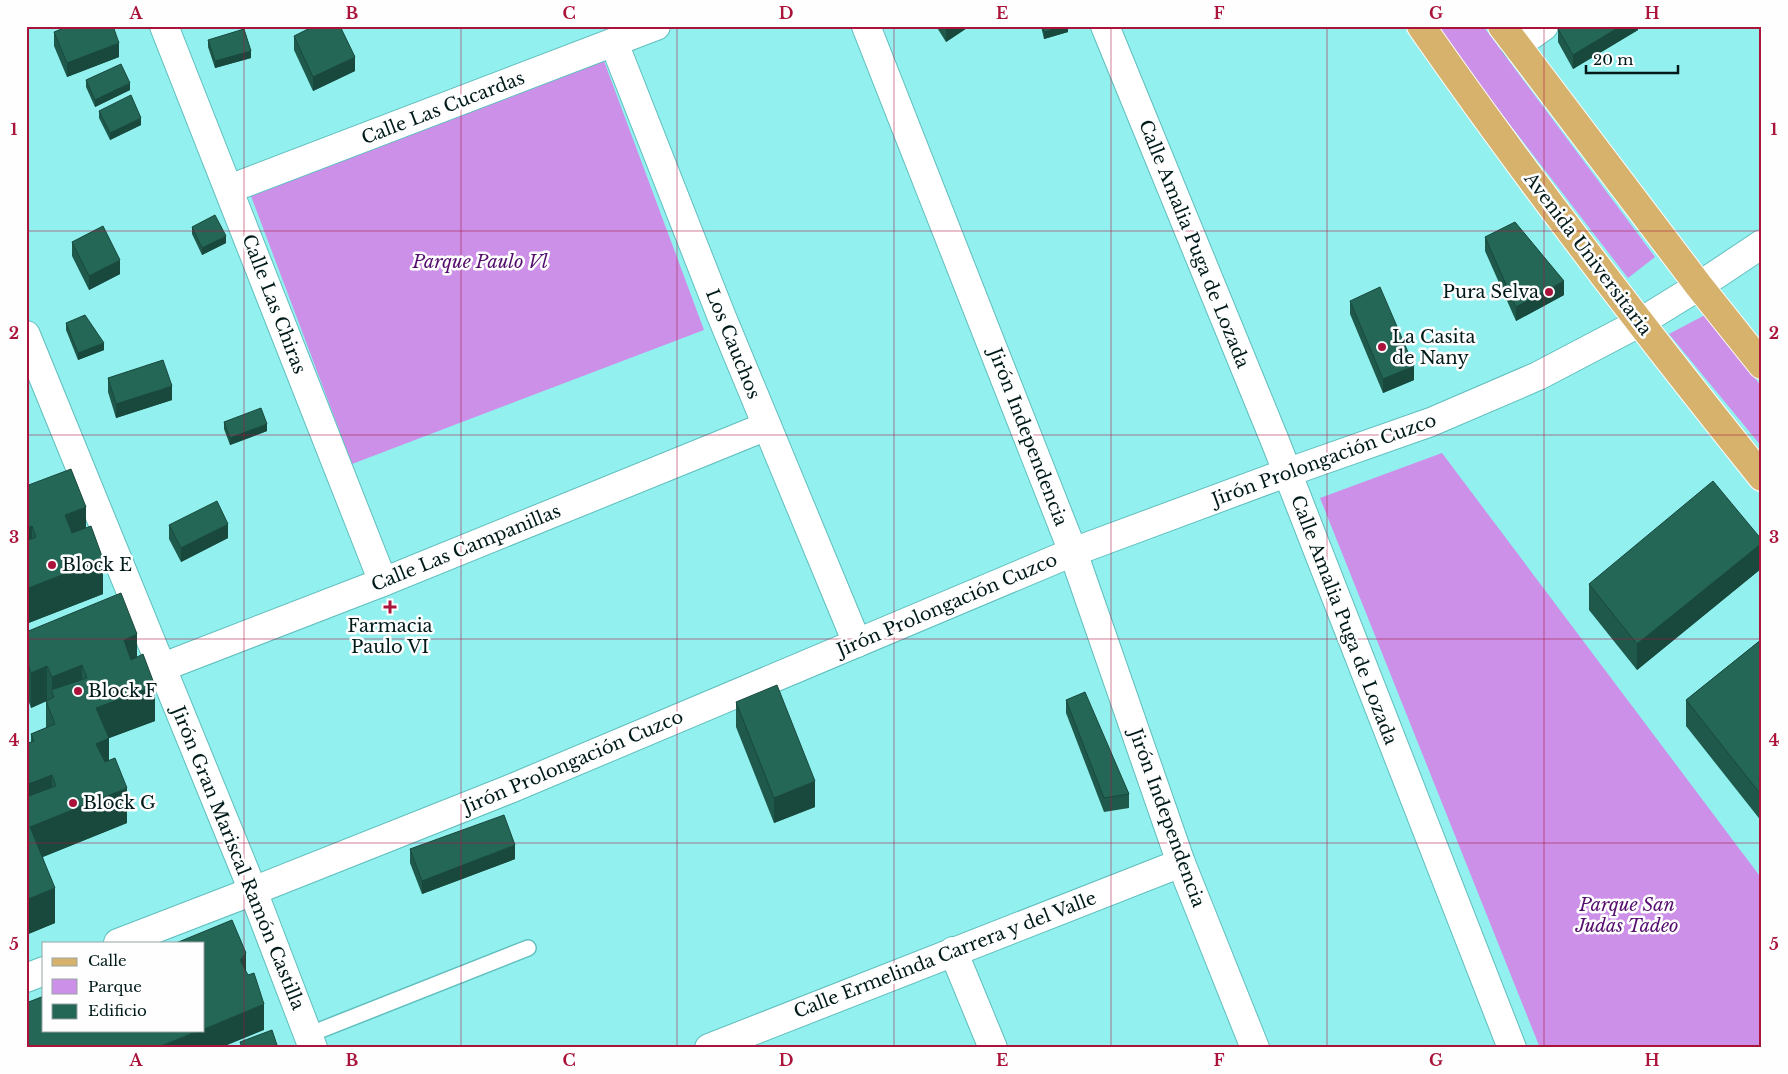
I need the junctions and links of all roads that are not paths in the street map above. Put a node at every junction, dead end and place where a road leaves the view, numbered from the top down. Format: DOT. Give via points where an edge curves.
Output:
graph roads {
  1 [pos="164,26"];
  2 [pos="656,26"];
  3 [pos="866,26"];
  4 [pos="1106,26"];
  5 [pos="1421,26"];
  6 [pos="1544,26"];
  7 [pos="1509,36"];
  8 [pos="614,43"];
  9 [pos="229,189"];
  10 [pos="1762,244"];
  11 [pos="1699,286"];
  12 [pos="1638,323"];
  13 [pos="26,335"];
  14 [pos="1762,364"];
  15 [pos="34,377"];
  16 [pos="767,426"];
  17 [pos="1286,473"];
  18 [pos="1762,477"];
  19 [pos="1073,552"];
  20 [pos="383,582"];
  21 [pos="857,643"];
  22 [pos="163,667"];
  23 [pos="1181,863"];
  24 [pos="253,891"];
  25 [pos="121,942"];
  26 [pos="528,948"];
  27 [pos="953,951"];
  28 [pos="42,972"];
  29 [pos="26,978"];
  30 [pos="310,1041"];
  31 [pos="709,1048"];
  32 [pos="993,1048"];
  33 [pos="1255,1048"];
  34 [pos="1512,1048"];
  1 -- 9 [label="street, Calle Las Chiras"];
  2 -- 8 [label="street, Calle Las Cucardas"];
  3 -- 19 [label="street, Jirón Independencia"];
  4 -- 17 [label="street, Calle Amalia Puga de Lozada"];
  5 -- 12 [label="main road, Avenida Universitaria" via="1468,95"];
  6 -- 7 [label="street"];
  7 -- 11 [label="main road"];
  8 -- 9 [label="street, Calle Las Cucardas"];
  8 -- 16 [label="street, Los Cauchos"];
  9 -- 20 [label="street, Calle Las Chiras"];
  10 -- 11 [label="street, Jirón Prolongación Cuzco"];
  11 -- 12 [label="street, Jirón Prolongación Cuzco"];
  11 -- 14 [label="main road"];
  12 -- 17 [label="street, Jirón Prolongación Cuzco" via="1538,376 1440,418"];
  12 -- 18 [label="main road, Avenida Universitaria"];
  13 -- 15 [label="street, Jirón Gran Mariscal Ramón Castilla"];
  15 -- 22 [label="street, Jirón Gran Mariscal Ramón Castilla"];
  16 -- 20 [label="street, Calle Las Campanillas"];
  16 -- 21 [label="street, Los Cauchos"];
  17 -- 19 [label="street, Jirón Prolongación Cuzco"];
  17 -- 34 [label="street, Calle Amalia Puga de Lozada"];
  19 -- 21 [label="street, Jirón Prolongación Cuzco"];
  19 -- 23 [label="street, Jirón Independencia"];
  20 -- 22 [label="street, Calle Las Campanillas"];
  21 -- 24 [label="street, Jirón Prolongación Cuzco" via="510,789"];
  22 -- 24 [label="street, Jirón Gran Mariscal Ramón Castilla"];
  23 -- 27 [label="street, Calle Ermelinda Carrera y del Valle"];
  23 -- 33 [label="street, Jirón Independencia"];
  24 -- 25 [label="street, Jirón Prolongación Cuzco"];
  24 -- 30 [label="street, Jirón Gran Mariscal Ramón Castilla"];
  26 -- 30 [label="lane"];
  27 -- 31 [label="street, Calle Ermelinda Carrera y del Valle"];
  27 -- 32 [label="street"];
  28 -- 29 [label="street"];
}
